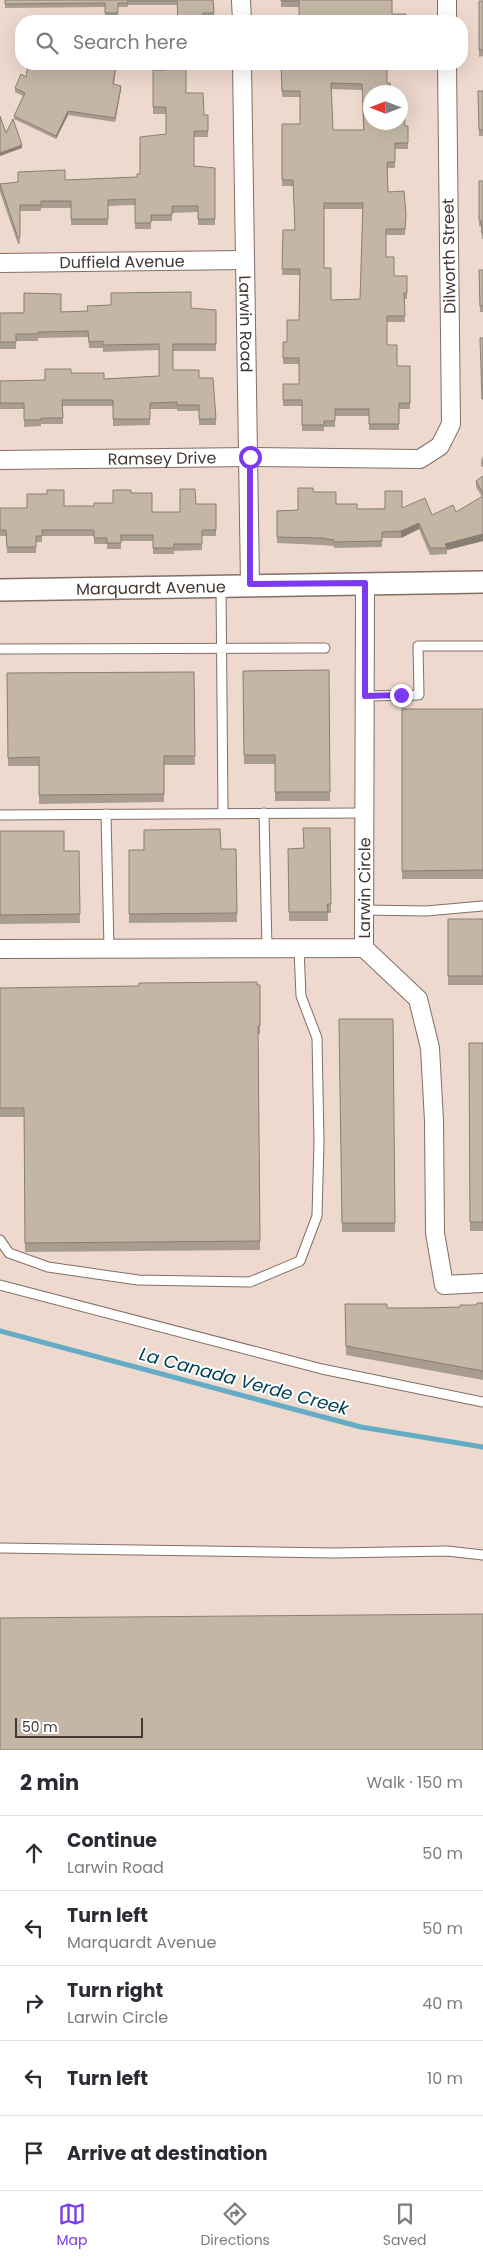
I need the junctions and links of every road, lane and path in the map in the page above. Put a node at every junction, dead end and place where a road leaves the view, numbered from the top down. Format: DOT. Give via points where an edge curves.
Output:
graph roads {
  1 [pos="242,0"];
  2 [pos="447,0"];
  3 [pos="242,15"];
  4 [pos="447,15"];
  5 [pos="242,70"];
  6 [pos="447,70"];
  7 [pos="245,260"];
  8 [pos="0,263"];
  9 [pos="440,446"];
  10 [pos="250,457"];
  11 [pos="0,460"];
  12 [pos="483,582"];
  13 [pos="365,583"];
  14 [pos="250,584"];
  15 [pos="221,585"];
  16 [pos="0,590"];
  17 [pos="483,646"];
  18 [pos="325,648"];
  19 [pos="0,650"];
  20 [pos="222,650"];
  21 [pos="365,696"];
  22 [pos="365,813"];
  23 [pos="106,814"];
  24 [pos="223,814"];
  25 [pos="264,814"];
  26 [pos="0,815"];
  27 [pos="483,906"];
  28 [pos="364,910"];
  29 [pos="267,948"];
  30 [pos="299,948"];
  31 [pos="364,948"];
  32 [pos="0,949"];
  33 [pos="109,949"];
  34 [pos="0,1240"];
  35 [pos="483,1283"];
  36 [pos="0,1285"];
  37 [pos="483,1402"];
  38 [pos="0,1548"];
  39 [pos="483,1555"];
  1 -- 3 [label="street"];
  2 -- 4 [label="street"];
  5 -- 7 [label="street, Larwin Road"];
  6 -- 9 [label="street, Dilworth Street" via="451,424"];
  7 -- 8 [label="street, Duffield Avenue"];
  7 -- 10 [label="street, Larwin Road"];
  9 -- 10 [label="street, Ramsey Drive" via="420,459"];
  10 -- 11 [label="street, Ramsey Drive"];
  10 -- 14 [label="street, Larwin Road"];
  12 -- 13 [label="street, Marquardt Avenue"];
  13 -- 14 [label="street, Marquardt Avenue"];
  13 -- 21 [label="street, Larwin Circle"];
  14 -- 15 [label="street, Marquardt Avenue"];
  15 -- 16 [label="street, Marquardt Avenue"];
  15 -- 20 [label="lane"];
  17 -- 21 [label="lane" via="418,646 418,695"];
  18 -- 20 [label="lane"];
  19 -- 20 [label="lane"];
  20 -- 24 [label="lane"];
  21 -- 22 [label="street, Larwin Circle"];
  22 -- 25 [label="lane"];
  22 -- 28 [label="street, Larwin Circle"];
  23 -- 24 [label="lane"];
  23 -- 26 [label="lane"];
  23 -- 33 [label="lane"];
  24 -- 25 [label="lane"];
  25 -- 29 [label="lane"];
  27 -- 28 [label="lane" via="426,911"];
  28 -- 31 [label="street, Larwin Circle"];
  29 -- 30 [label="street, Larwin Circle"];
  29 -- 33 [label="street, Larwin Circle"];
  30 -- 31 [label="street, Larwin Circle"];
  30 -- 34 [label="lane" via="301,996 317,1038 319,1142 317,1216 300,1261 250,1282 138,1280 48,1267 9,1253"];
  31 -- 35 [label="street" via="418,999 430,1048 435,1234 444,1285"];
  32 -- 33 [label="street, Larwin Circle"];
  36 -- 37 [label="lane" via="322,1369"];
  38 -- 39 [label="lane" via="335,1553 447,1551"];
}
